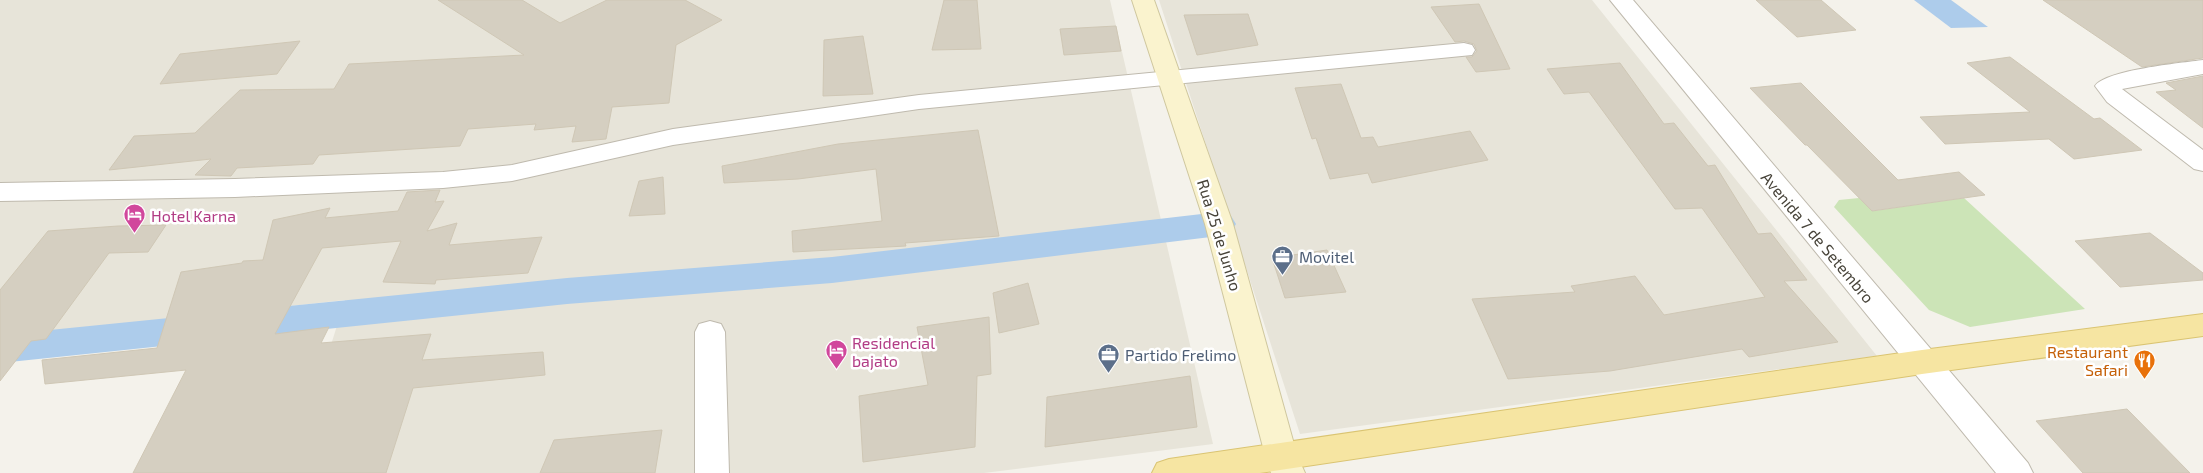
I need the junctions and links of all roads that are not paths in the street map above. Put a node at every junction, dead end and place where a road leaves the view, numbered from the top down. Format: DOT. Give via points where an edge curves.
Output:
graph roads {
  1 [pos="1144,0"];
  2 [pos="1621,0"];
  3 [pos="1464,50"];
  4 [pos="2203,66"];
  5 [pos="1169,78"];
  6 [pos="2203,163"];
  7 [pos="0,192"];
  8 [pos="2203,325"];
  9 [pos="710,332"];
  10 [pos="1922,362"];
  11 [pos="1284,464"];
  12 [pos="712,473"];
  13 [pos="1168,473"];
  14 [pos="2016,473"];
  1 -- 5 [label="street, Rua 25 de Junho"];
  2 -- 10 [label="street, Avenida 7 de Setembro"];
  3 -- 5 [label="street"];
  4 -- 6 [label="street" via="2122,80 2107,86 2123,103"];
  5 -- 7 [label="street" via="919,102 673,137 502,174 443,180"];
  5 -- 11 [label="street, Rua 25 de Junho" via="1218,224"];
  8 -- 10 [label="main road"];
  9 -- 12 [label="street"];
  10 -- 11 [label="main road"];
  10 -- 14 [label="street, Avenida 7 de Setembro"];
  11 -- 13 [label="main road"];
}
